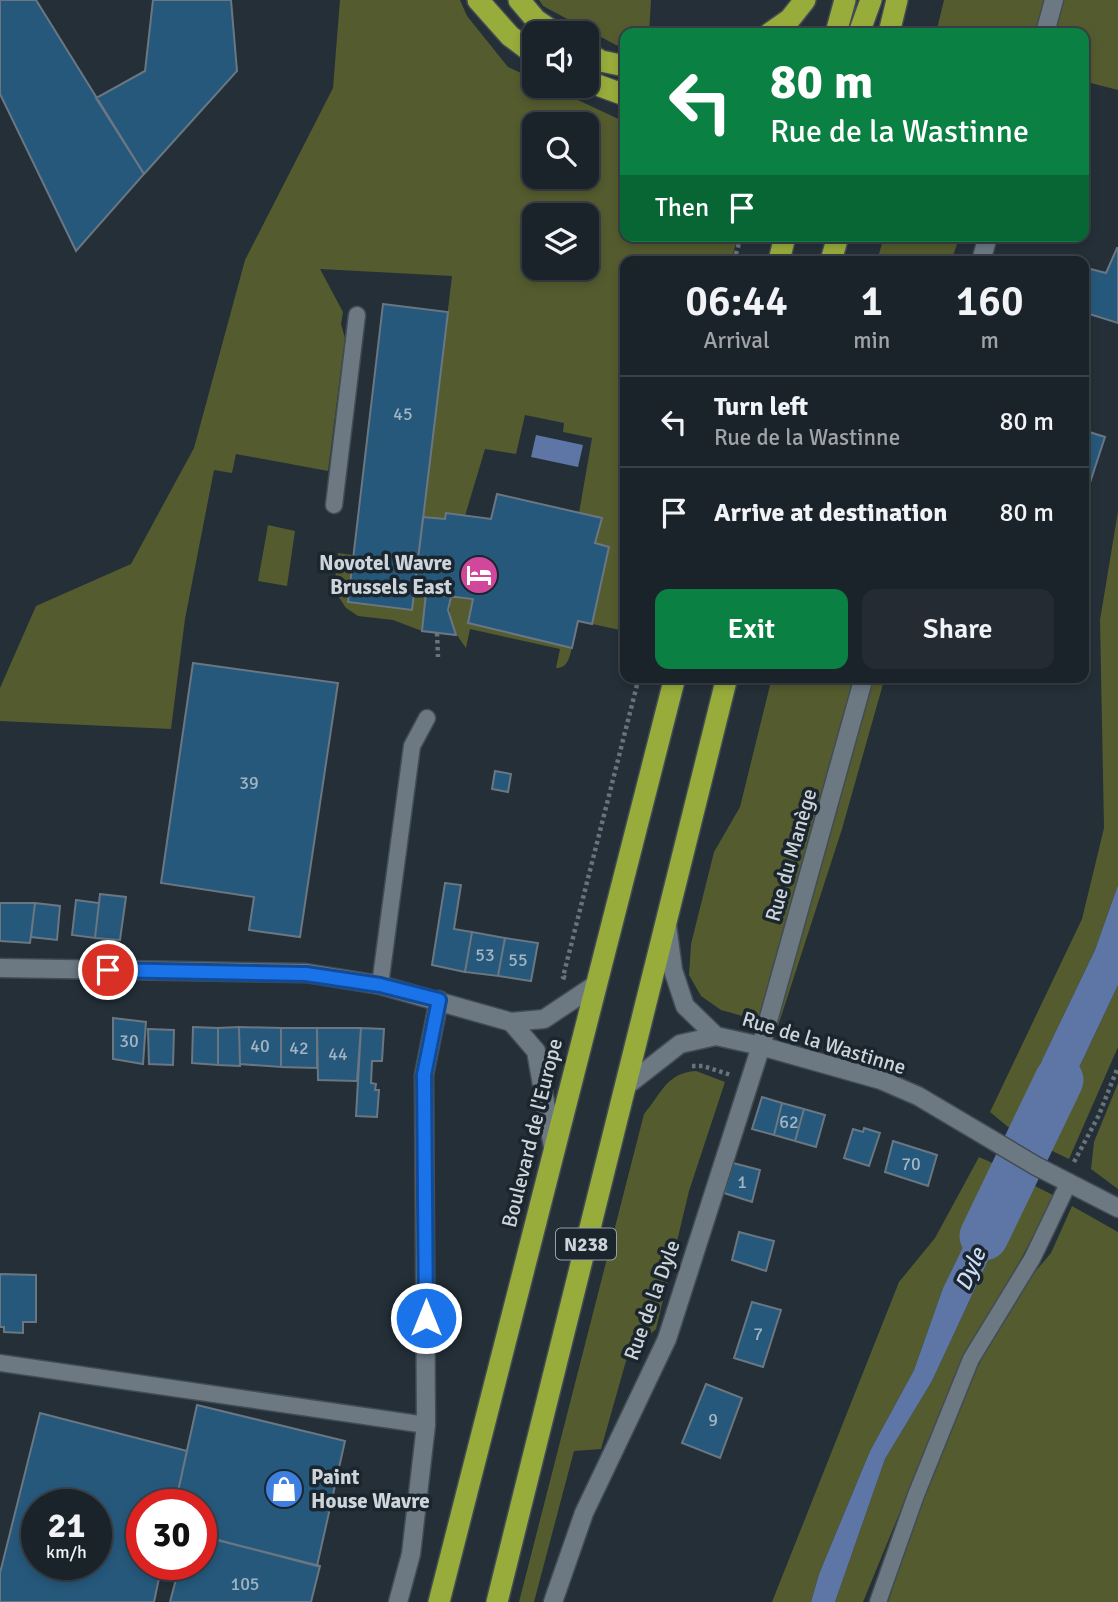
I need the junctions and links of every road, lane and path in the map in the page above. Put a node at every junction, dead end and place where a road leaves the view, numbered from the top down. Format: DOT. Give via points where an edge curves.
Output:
graph roads {
  1 [pos="478,0"];
  2 [pos="519,0"];
  3 [pos="805,0"];
  4 [pos="845,0"];
  5 [pos="871,0"];
  6 [pos="897,0"];
  7 [pos="1054,0"];
  8 [pos="537,21"];
  9 [pos="777,28"];
  10 [pos="837,28"];
  11 [pos="861,28"];
  12 [pos="890,28"];
  13 [pos="1046,28"];
  14 [pos="522,45"];
  15 [pos="599,60"];
  16 [pos="620,65"];
  17 [pos="599,86"];
  18 [pos="620,93"];
  19 [pos="357,315"];
  20 [pos="334,505"];
  21 [pos="438,633"];
  22 [pos="438,657"];
  23 [pos="637,683"];
  24 [pos="673,683"];
  25 [pos="725,683"];
  26 [pos="862,683"];
  27 [pos="427,718"];
  28 [pos="666,917"];
  29 [pos="0,968"];
  30 [pos="380,985"];
  31 [pos="595,985"];
  32 [pos="439,1000"];
  33 [pos="511,1022"];
  34 [pos="716,1036"];
  35 [pos="761,1046"];
  36 [pos="680,1065"];
  37 [pos="1118,1068"];
  38 [pos="748,1081"];
  39 [pos="625,1087"];
  40 [pos="553,1151"];
  41 [pos="1069,1182"];
  42 [pos="1118,1208"];
  43 [pos="0,1363"];
  44 [pos="426,1425"];
  45 [pos="398,1602"];
  46 [pos="439,1602"];
  47 [pos="496,1602"];
  48 [pos="553,1602"];
  49 [pos="878,1602"];
  1 -- 14 [label="highway"];
  2 -- 8 [label="highway"];
  3 -- 9 [label="highway"];
  4 -- 10 [label="highway"];
  5 -- 11 [label="highway"];
  6 -- 12 [label="highway"];
  7 -- 13 [label="street"];
  15 -- 16 [label="highway"];
  17 -- 18 [label="highway"];
  19 -- 20 [label="lane"];
  21 -- 22 [label="path"];
  23 -- 31 [label="path" via="563,977"];
  24 -- 31 [label="highway, Boulevard de l'Europe / N238"];
  25 -- 28 [label="highway, N238"];
  26 -- 35 [label="street, Rue du Manège"];
  27 -- 30 [label="lane" via="412,746"];
  28 -- 34 [label="street, Rue de la Wastinne" via="673,970 685,1006"];
  28 -- 39 [label="highway, N238"];
  29 -- 30 [label="street" via="306,974"];
  30 -- 32 [label="street"];
  31 -- 33 [label="street" via="544,1019"];
  31 -- 40 [label="highway, Boulevard de l'Europe / N238"];
  32 -- 33 [label="street"];
  32 -- 44 [label="street" via="424,1075"];
  33 -- 40 [label="street" via="536,1051"];
  34 -- 35 [label="street, Rue de la Wastinne"];
  34 -- 39 [label="street, Rue de la Wastinne" via="680,1044"];
  35 -- 38 [label="street, Rue de la Dyle"];
  35 -- 41 [label="street, Rue de la Wastinne" via="881,1080 918,1096"];
  36 -- 38 [label="path" via="703,1066"];
  37 -- 41 [label="path" via="1070,1168"];
  38 -- 48 [label="street, Rue de la Dyle" via="667,1339 584,1513"];
  39 -- 47 [label="highway, N238"];
  40 -- 46 [label="highway, Boulevard de l'Europe / N238"];
  41 -- 42 [label="street, Rue de la Wastinne"];
  41 -- 49 [label="lane" via="1032,1258 971,1359"];
  43 -- 44 [label="lane"];
  44 -- 45 [label="street" via="411,1554"];
}
